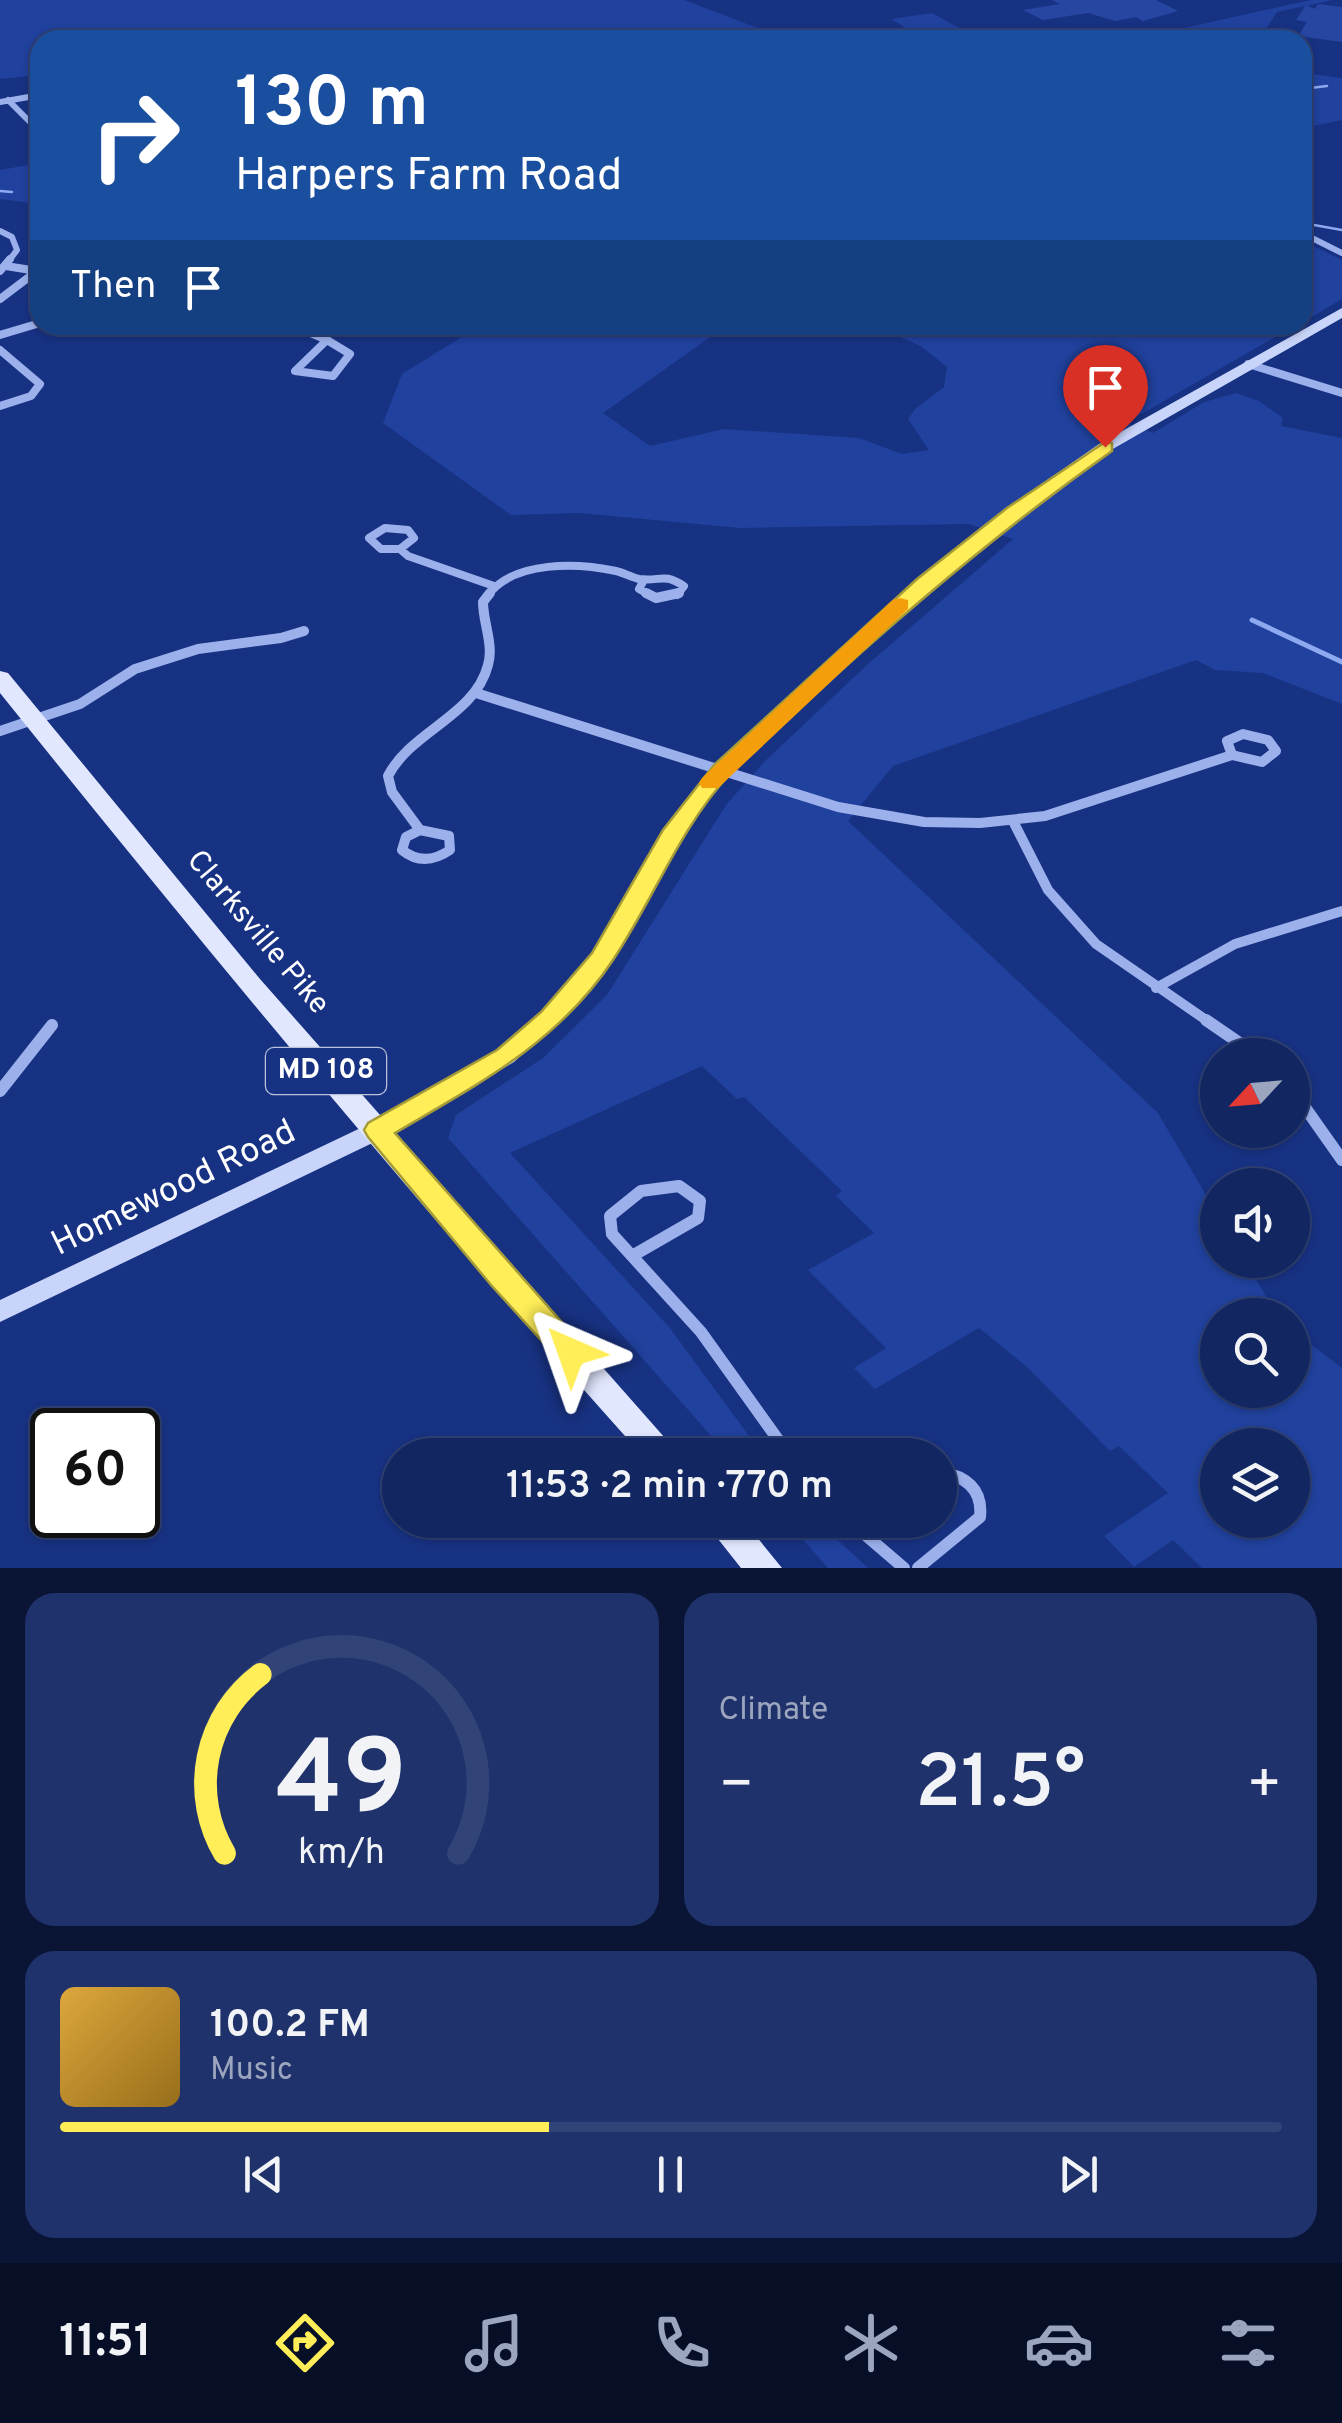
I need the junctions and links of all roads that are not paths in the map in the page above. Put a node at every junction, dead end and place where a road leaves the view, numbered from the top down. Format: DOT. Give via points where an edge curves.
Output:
graph roads {
  1 [pos="30,97"];
  2 [pos="4,101"];
  3 [pos="30,123"];
  4 [pos="0,231"];
  5 [pos="1312,238"];
  6 [pos="1342,254"];
  7 [pos="3,269"];
  8 [pos="30,270"];
  9 [pos="30,276"];
  10 [pos="0,299"];
  11 [pos="1342,312"];
  12 [pos="30,326"];
  13 [pos="1312,329"];
  14 [pos="0,334"];
  15 [pos="315,335"];
  16 [pos="1300,335"];
  17 [pos="326,340"];
  18 [pos="0,350"];
  19 [pos="1248,364"];
  20 [pos="1342,392"];
  21 [pos="0,406"];
  22 [pos="400,548"];
  23 [pos="644,580"];
  24 [pos="494,586"];
  25 [pos="304,631"];
  26 [pos="0,678"];
  27 [pos="476,693"];
  28 [pos="34,720"];
  29 [pos="0,731"];
  30 [pos="1232,754"];
  31 [pos="722,770"];
  32 [pos="1013,821"];
  33 [pos="420,830"];
  34 [pos="1342,911"];
  35 [pos="1156,988"];
  36 [pos="52,1026"];
  37 [pos="1232,1038"];
  38 [pos="0,1091"];
  39 [pos="1310,1114"];
  40 [pos="378,1130"];
  41 [pos="1342,1160"];
  42 [pos="632,1256"];
  43 [pos="0,1312"];
  44 [pos="648,1438"];
  45 [pos="777,1438"];
  46 [pos="957,1475"];
  47 [pos="957,1536"];
  48 [pos="737,1538"];
  49 [pos="869,1538"];
  50 [pos="954,1538"];
  51 [pos="764,1568"];
  52 [pos="904,1568"];
  53 [pos="918,1568"];
  1 -- 2 [label="street"];
  2 -- 3 [label="street"];
  4 -- 7 [label="street" via="16,244"];
  5 -- 6 [label="street"];
  7 -- 8 [label="street"];
  9 -- 10 [label="street"];
  11 -- 13 [label="main road, Homewood Road"];
  12 -- 14 [label="street"];
  15 -- 17 [label="street"];
  16 -- 19 [label="main road, Homewood Road"];
  17 -- 17 [label="street" via="350,354 333,376 296,371"];
  18 -- 21 [label="street" via="40,384 31,396"];
  19 -- 20 [label="street"];
  19 -- 31 [label="main road, Homewood Road" via="1105,447 1014,512 924,583"];
  22 -- 24 [label="street" via="420,562"];
  23 -- 24 [label="street" via="560,568"];
  24 -- 27 [label="street" via="484,602 490,656"];
  25 -- 28 [label="street" via="198,648 134,669 80,704"];
  26 -- 28 [label="main road, Clarksville Pike / MD 108"];
  27 -- 31 [label="street"];
  27 -- 33 [label="street" via="392,764 392,796"];
  28 -- 29 [label="street"];
  28 -- 40 [label="main road, Clarksville Pike / MD 108"];
  30 -- 32 [label="street" via="1098,802"];
  31 -- 32 [label="street" via="882,816 952,824"];
  31 -- 40 [label="main road, Homewood Road" via="674,830 581,987 506,1056"];
  32 -- 35 [label="street" via="1060,906 1096,944"];
  33 -- 33 [label="street" via="443,832 452,840 450,850 432,860 408,856 402,842"];
  34 -- 35 [label="street" via="1235,944"];
  35 -- 37 [label="street"];
  36 -- 38 [label="street"];
  39 -- 41 [label="street"];
  40 -- 43 [label="main road, Homewood Road"];
  40 -- 44 [label="main road, Clarksville Pike / MD 108"];
  42 -- 42 [label="street" via="698,1218 694,1193 662,1184 616,1207 608,1224"];
  42 -- 45 [label="street" via="724,1361"];
  46 -- 47 [label="street" via="980,1496 980,1517"];
  48 -- 51 [label="main road"];
  49 -- 52 [label="street"];
  50 -- 53 [label="street"];
}
